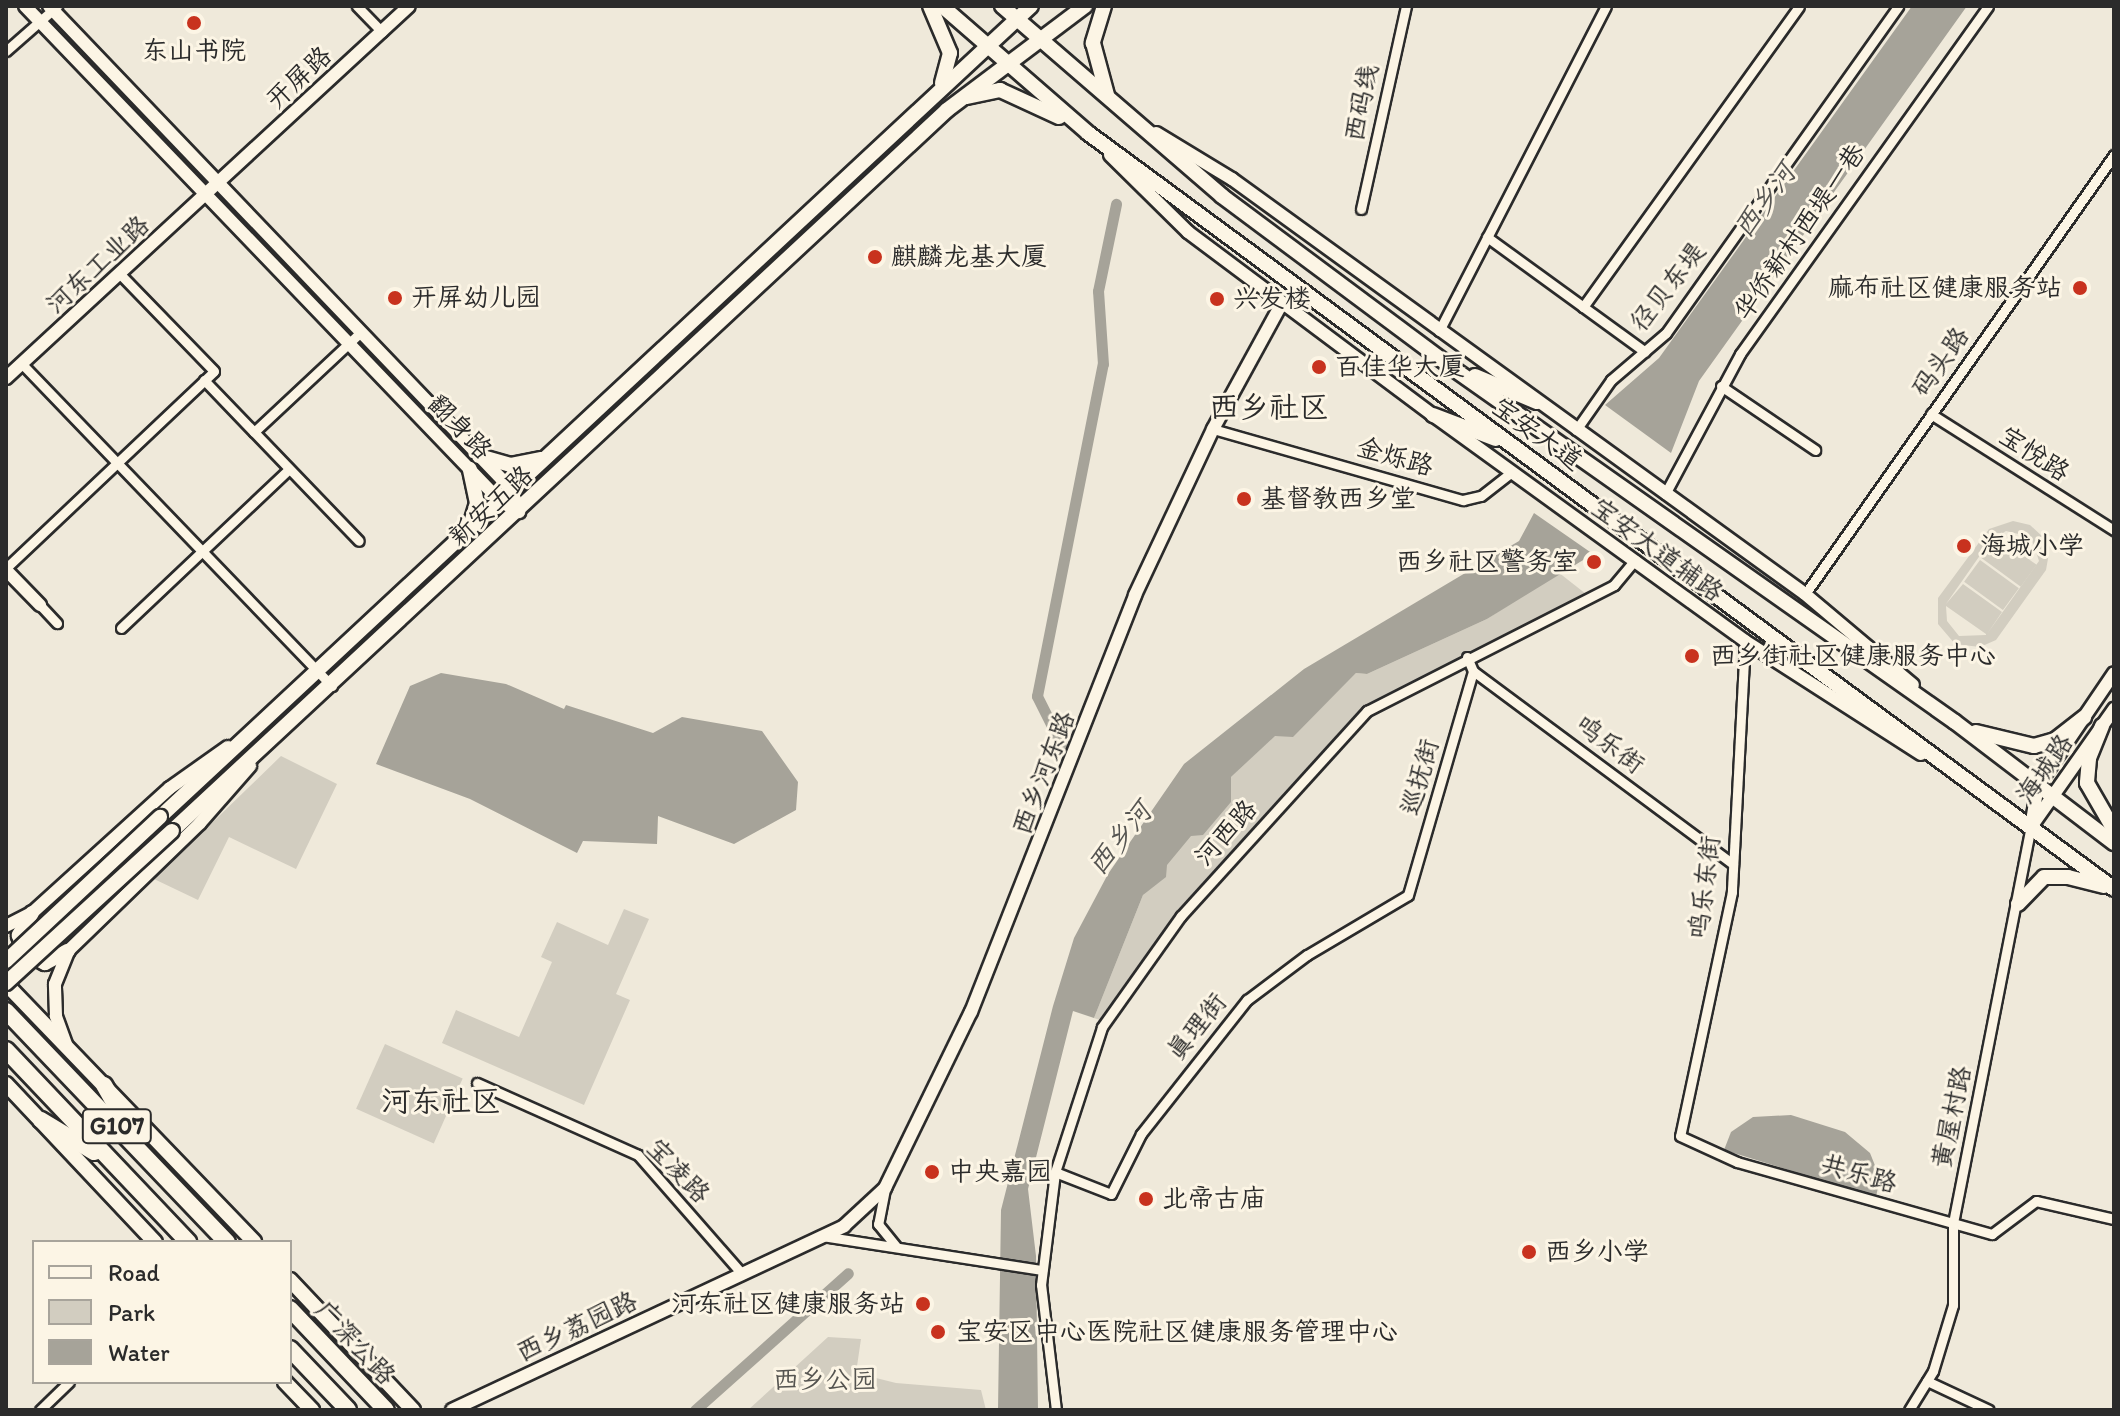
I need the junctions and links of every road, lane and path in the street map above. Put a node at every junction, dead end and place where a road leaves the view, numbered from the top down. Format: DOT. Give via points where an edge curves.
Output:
graph roads {
  1 [pos="25,6"];
  2 [pos="357,6"];
  3 [pos="409,6"];
  4 [pos="930,6"];
  5 [pos="942,6"];
  6 [pos="1002,6"];
  7 [pos="1031,6"];
  8 [pos="1085,6"];
  9 [pos="1104,6"];
  10 [pos="1406,6"];
  11 [pos="1606,6"];
  12 [pos="1799,6"];
  13 [pos="1898,6"];
  14 [pos="1988,6"];
  15 [pos="53,7"];
  16 [pos="1017,19"];
  17 [pos="39,20"];
  18 [pos="382,32"];
  19 [pos="1038,39"];
  20 [pos="989,46"];
  21 [pos="6,51"];
  22 [pos="1007,62"];
  23 [pos="930,99"];
  24 [pos="1113,105"];
  25 [pos="947,110"];
  26 [pos="1088,133"];
  27 [pos="2114,155"];
  28 [pos="219,183"];
  29 [pos="207,194"];
  30 [pos="1361,209"];
  31 [pos="1487,237"];
  32 [pos="120,274"];
  33 [pos="1282,303"];
  34 [pos="1583,307"];
  35 [pos="1439,331"];
  36 [pos="361,332"];
  37 [pos="349,342"];
  38 [pos="1645,352"];
  39 [pos="22,364"];
  40 [pos="1451,367"];
  41 [pos="6,378"];
  42 [pos="204,380"];
  43 [pos="1721,386"];
  44 [pos="1537,402"];
  45 [pos="1931,414"];
  46 [pos="1433,415"];
  47 [pos="1213,429"];
  48 [pos="254,432"];
  49 [pos="1578,432"];
  50 [pos="1514,446"];
  51 [pos="1815,450"];
  52 [pos="552,452"];
  53 [pos="479,456"];
  54 [pos="117,463"];
  55 [pos="289,469"];
  56 [pos="470,469"];
  57 [pos="1512,472"];
  58 [pos="512,490"];
  59 [pos="1665,494"];
  60 [pos="500,501"];
  61 [pos="519,512"];
  62 [pos="2114,530"];
  63 [pos="465,534"];
  64 [pos="359,541"];
  65 [pos="202,551"];
  66 [pos="1635,560"];
  67 [pos="6,569"];
  68 [pos="1805,594"];
  69 [pos="40,605"];
  70 [pos="57,623"];
  71 [pos="121,628"];
  72 [pos="1745,641"];
  73 [pos="1467,657"];
  74 [pos="317,671"];
  75 [pos="1473,671"];
  76 [pos="2114,673"];
  77 [pos="332,686"];
  78 [pos="2114,709"];
  79 [pos="2084,717"];
  80 [pos="1955,722"];
  81 [pos="257,726"];
  82 [pos="2102,726"];
  83 [pos="270,743"];
  84 [pos="2038,785"];
  85 [pos="2054,797"];
  86 [pos="1993,798"];
  87 [pos="2031,827"];
  88 [pos="2114,830"];
  89 [pos="2114,843"];
  90 [pos="1733,864"];
  91 [pos="2114,889"];
  92 [pos="1408,895"];
  93 [pos="2018,904"];
  94 [pos="32,913"];
  95 [pos="6,926"];
  96 [pos="68,951"];
  97 [pos="6,961"];
  98 [pos="6,984"];
  99 [pos="6,1011"];
  100 [pos="66,1044"];
  101 [pos="6,1050"];
  102 [pos="477,1083"];
  103 [pos="104,1085"];
  104 [pos="9,1088"];
  105 [pos="41,1120"];
  106 [pos="1680,1136"];
  107 [pos="141,1152"];
  108 [pos="114,1163"];
  109 [pos="1055,1172"];
  110 [pos="885,1188"];
  111 [pos="2114,1219"];
  112 [pos="1953,1223"];
  113 [pos="822,1236"];
  114 [pos="153,1240"];
  115 [pos="186,1240"];
  116 [pos="225,1240"];
  117 [pos="252,1240"];
  118 [pos="899,1248"];
  119 [pos="1042,1270"];
  120 [pos="742,1274"];
  121 [pos="292,1282"];
  122 [pos="292,1311"];
  123 [pos="292,1351"];
  124 [pos="1927,1381"];
  125 [pos="67,1384"];
  126 [pos="287,1384"];
  127 [pos="40,1410"];
  128 [pos="312,1410"];
  129 [pos="348,1410"];
  130 [pos="386,1410"];
  131 [pos="413,1410"];
  132 [pos="452,1410"];
  133 [pos="1056,1410"];
  134 [pos="1909,1410"];
  135 [pos="1989,1410"];
  1 -- 17 [label="main road, 翻身路"];
  2 -- 18 [label="street"];
  3 -- 18 [label="main road, 开屏路"];
  4 -- 23 [label="main road" via="949,42 951,61"];
  5 -- 20 [label="main road, 宝安大道"];
  6 -- 16 [label="main road, 宝安大道"];
  7 -- 16 [label="main road, 新安五路"];
  8 -- 19 [label="main road, 新安五路"];
  9 -- 24 [label="main road" via="1094,54"];
  10 -- 30 [label="street, 西码线"];
  11 -- 31 [label="street"];
  12 -- 34 [label="street"];
  13 -- 38 [label="street, 径贝东堤" via="1666,333"];
  14 -- 43 [label="street, 华侨新村西堤一巷"];
  15 -- 17 [label="street"];
  15 -- 28 [label="main road, 翻身路"];
  16 -- 19 [label="main road, 宝安大道"];
  16 -- 20 [label="main road, 新安五路"];
  17 -- 21 [label="street"];
  17 -- 29 [label="main road, 翻身路"];
  18 -- 28 [label="main road, 开屏路"];
  19 -- 22 [label="main road, 新安五路"];
  19 -- 24 [label="main road, 宝安大道"];
  20 -- 22 [label="main road, 宝安大道"];
  20 -- 23 [label="main road, 新安五路"];
  22 -- 25 [label="main road, 新安五路"];
  22 -- 26 [label="main road, 宝安大道"];
  23 -- 52 [label="main road, 新安五路"];
  24 -- 35 [label="main road, 宝安大道辅路" via="1232,179"];
  24 -- 40 [label="main road, 宝安大道" via="1222,196"];
  25 -- 26 [label="main road" via="972,94 1000,90 1031,100"];
  25 -- 61 [label="main road, 新安五路"];
  26 -- 33 [label="main road, 宝安大道辅路" via="1173,219"];
  26 -- 50 [label="main road, 宝安大道"];
  27 -- 45 [label="street, 码头路"];
  28 -- 29 [label="main road, 河东工业路"];
  28 -- 36 [label="main road, 翻身路"];
  29 -- 32 [label="main road, 河东工业路"];
  29 -- 37 [label="main road, 翻身路"];
  31 -- 34 [label="street"];
  31 -- 35 [label="street"];
  32 -- 39 [label="main road, 河东工业路"];
  32 -- 42 [label="street" via="214,371"];
  33 -- 46 [label="main road, 宝安大道辅路"];
  33 -- 47 [label="main road, 西乡河东路"];
  34 -- 38 [label="street"];
  35 -- 44 [label="main road, 宝安大道辅路"];
  36 -- 37 [label="street"];
  36 -- 53 [label="main road, 翻身路"];
  37 -- 48 [label="street"];
  37 -- 56 [label="main road, 翻身路"];
  38 -- 49 [label="street, 径贝东堤" via="1611,380"];
  39 -- 41 [label="main road, 河东工业路"];
  39 -- 54 [label="street"];
  40 -- 44 [label="main road"];
  40 -- 80 [label="main road, 宝安大道"];
  42 -- 48 [label="street"];
  42 -- 54 [label="street"];
  43 -- 51 [label="street"];
  43 -- 59 [label="street, 华侨新村西堤一巷"];
  44 -- 49 [label="main road, 宝安大道辅路"];
  45 -- 62 [label="street, 宝悦路"];
  45 -- 68 [label="street, 码头路"];
  46 -- 50 [label="main road"];
  46 -- 57 [label="main road, 宝安大道辅路"];
  47 -- 57 [label="street, 金烁路" via="1463,500 1481,496"];
  47 -- 110 [label="main road, 西乡河东路" via="1135,595 971,1012"];
  48 -- 55 [label="street"];
  49 -- 59 [label="main road, 宝安大道辅路"];
  50 -- 86 [label="main road, 宝安大道"];
  52 -- 53 [label="main road" via="510,465"];
  52 -- 58 [label="main road, 新安五路"];
  53 -- 58 [label="main road, 翻身路"];
  54 -- 65 [label="street"];
  54 -- 67 [label="street"];
  55 -- 64 [label="street"];
  55 -- 65 [label="street"];
  56 -- 60 [label="main road, 翻身路"];
  56 -- 63 [label="main road" via="477,503"];
  57 -- 66 [label="main road, 宝安大道辅路"];
  58 -- 60 [label="main road, 新安五路"];
  58 -- 61 [label="main road, 翻身路"];
  59 -- 68 [label="main road, 宝安大道辅路"];
  60 -- 61 [label="main road, 翻身路"];
  60 -- 63 [label="main road, 新安五路"];
  61 -- 77 [label="main road, 新安五路"];
  63 -- 74 [label="main road, 新安五路"];
  65 -- 71 [label="street"];
  65 -- 74 [label="street"];
  66 -- 72 [label="main road, 宝安大道辅路"];
  66 -- 73 [label="street, 河西路" via="1614,585"];
  67 -- 69 [label="main road"];
  68 -- 80 [label="main road, 宝安大道辅路"];
  69 -- 70 [label="street"];
  72 -- 86 [label="main road, 宝安大道辅路"];
  72 -- 90 [label="street, 鸣乐东街"];
  73 -- 75 [label="street"];
  73 -- 109 [label="street, 河西路" via="1356,721 1181,916 1102,1027"];
  74 -- 77 [label="street"];
  74 -- 81 [label="main road, 新安五路"];
  75 -- 90 [label="street, 鸣乐街"];
  75 -- 92 [label="street, 巡抚街"];
  76 -- 79 [label="main road, 海城路"];
  77 -- 83 [label="main road, 新安五路"];
  78 -- 82 [label="main road, 海城路"];
  79 -- 80 [label="main road" via="2055,740 2034,746 1990,738"];
  79 -- 84 [label="main road, 海城路"];
  80 -- 84 [label="main road, 宝安大道"];
  81 -- 94 [label="main road" via="170,788"];
  81 -- 97 [label="main road, 新安五路, bridge"];
  82 -- 85 [label="main road, 海城路"];
  82 -- 88 [label="main road" via="2089,759 2087,783 2095,805"];
  83 -- 96 [label="main road" via="200,823"];
  83 -- 98 [label="main road, 新安五路, bridge"];
  84 -- 85 [label="main road, 宝安大道"];
  84 -- 87 [label="main road, 海城路"];
  85 -- 87 [label="main road, 海城路"];
  85 -- 89 [label="main road, 宝安大道"];
  86 -- 87 [label="main road, 宝安大道"];
  87 -- 91 [label="main road, 宝安大道"];
  87 -- 93 [label="street, 黄屋村路"];
  90 -- 106 [label="street, 鸣乐东街" via="1732,892"];
  91 -- 93 [label="main road" via="2068,877 2044,877"];
  92 -- 109 [label="street, 真理街" via="1307,955 1247,1000 1141,1134 1111,1194"];
  93 -- 112 [label="street, 黄屋村路"];
  94 -- 95 [label="main road"];
  94 -- 96 [label="main road" via="19,935 23,951 45,963"];
  96 -- 100 [label="main road" via="58,973 55,1001"];
  98 -- 100 [label="main road"];
  99 -- 107 [label="highway, G107"];
  100 -- 103 [label="main road"];
  101 -- 108 [label="highway, G107"];
  102 -- 120 [label="street, 宝凌路" via="638,1155"];
  103 -- 107 [label="highway"];
  103 -- 117 [label="main road"];
  104 -- 105 [label="main road"];
  105 -- 108 [label="highway"];
  105 -- 114 [label="main road"];
  106 -- 112 [label="street, 共乐路" via="1737,1162"];
  107 -- 116 [label="highway, G107"];
  108 -- 115 [label="highway, G107"];
  109 -- 119 [label="street, 河西路"];
  110 -- 113 [label="main road, 西乡河东路" via="855,1219"];
  110 -- 118 [label="street" via="878,1224"];
  111 -- 112 [label="street, 共乐路" via="2036,1201 1992,1234"];
  112 -- 124 [label="street, 黄屋村路" via="1953,1305"];
  113 -- 118 [label="street"];
  113 -- 120 [label="main road, 西乡荔园路"];
  118 -- 119 [label="street"];
  119 -- 133 [label="street, 河西路"];
  120 -- 132 [label="main road, 西乡荔园路"];
  121 -- 131 [label="main road"];
  122 -- 130 [label="highway, 广深公路"];
  123 -- 129 [label="highway, 广深公路"];
  124 -- 134 [label="street, 黄屋村路"];
  124 -- 135 [label="street"];
  125 -- 127 [label="street"];
  126 -- 128 [label="main road"];
}
